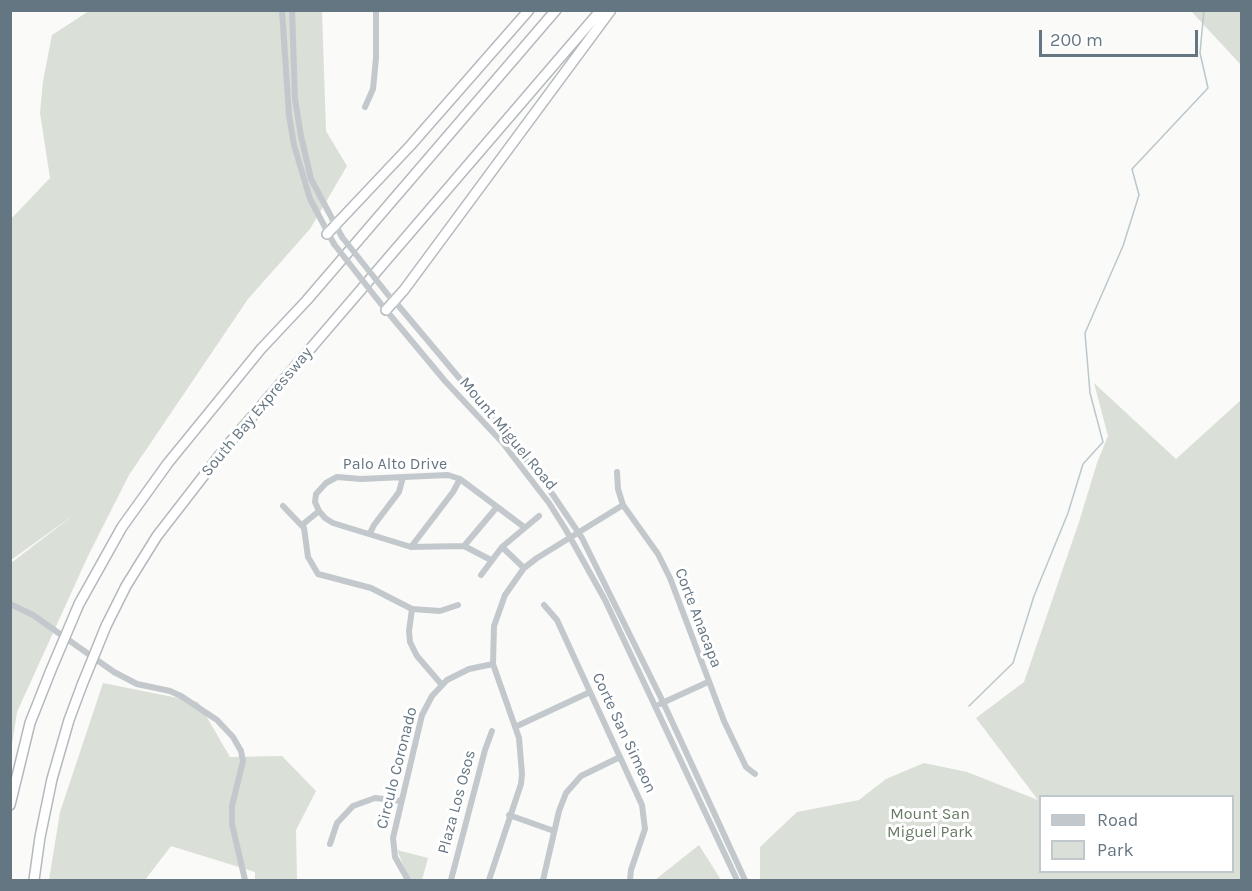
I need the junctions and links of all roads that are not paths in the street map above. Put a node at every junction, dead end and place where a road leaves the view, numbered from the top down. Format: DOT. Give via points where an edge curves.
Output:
graph roads {
  1 [pos="282,10"];
  2 [pos="292,10"];
  3 [pos="376,10"];
  4 [pos="529,10"];
  5 [pos="556,10"];
  6 [pos="601,10"];
  7 [pos="611,10"];
  8 [pos="365,107"];
  9 [pos="335,225"];
  10 [pos="327,234"];
  11 [pos="392,298"];
  12 [pos="383,307"];
  13 [pos="617,472"];
  14 [pos="403,477"];
  15 [pos="460,479"];
  16 [pos="623,505"];
  17 [pos="283,506"];
  18 [pos="497,507"];
  19 [pos="319,511"];
  20 [pos="539,516"];
  21 [pos="302,525"];
  22 [pos="524,527"];
  23 [pos="578,532"];
  24 [pos="370,533"];
  25 [pos="570,536"];
  26 [pos="464,546"];
  27 [pos="502,547"];
  28 [pos="411,548"];
  29 [pos="491,560"];
  30 [pos="524,568"];
  31 [pos="481,575"];
  32 [pos="10,604"];
  33 [pos="458,605"];
  34 [pos="544,605"];
  35 [pos="412,609"];
  36 [pos="493,664"];
  37 [pos="708,682"];
  38 [pos="442,685"];
  39 [pos="590,692"];
  40 [pos="663,702"];
  41 [pos="655,707"];
  42 [pos="515,727"];
  43 [pos="492,731"];
  44 [pos="620,757"];
  45 [pos="755,774"];
  46 [pos="402,801"];
  47 [pos="10,805"];
  48 [pos="509,815"];
  49 [pos="554,831"];
  50 [pos="330,844"];
  51 [pos="244,878"];
  52 [pos="34,880"];
  53 [pos="408,880"];
  54 [pos="451,880"];
  55 [pos="489,880"];
  56 [pos="543,880"];
  57 [pos="630,880"];
  58 [pos="737,880"];
  59 [pos="745,880"];
  1 -- 10 [label="street, Mount Miguel Road" via="294,145 305,186"];
  2 -- 9 [label="street, Mount Miguel Road" via="295,99 301,136 311,180"];
  3 -- 8 [label="street" via="373,89"];
  4 -- 9 [label="highway"];
  5 -- 47 [label="highway, bridge" via="261,349 174,454 122,527 79,604 51,670 30,723"];
  6 -- 52 [label="highway, South Bay Expressway, bridge" via="219,456 157,536 106,626 69,720 52,779"];
  7 -- 11 [label="highway"];
  9 -- 10 [label="highway"];
  9 -- 11 [label="street, Mount Miguel Road, bridge"];
  10 -- 12 [label="street, Mount Miguel Road, bridge"];
  11 -- 12 [label="highway"];
  11 -- 23 [label="street, Mount Miguel Road" via="515,444"];
  12 -- 25 [label="street, Mount Miguel Road" via="502,442"];
  13 -- 16 [label="street, Corte Anacapa"];
  14 -- 15 [label="street, Palo Alto Drive" via="438,474"];
  14 -- 19 [label="street, Palo Alto Drive" via="337,477 316,494"];
  14 -- 24 [label="street" via="399,492"];
  15 -- 18 [label="street, Palo Alto Drive"];
  15 -- 28 [label="street"];
  16 -- 23 [label="street"];
  16 -- 37 [label="street, Corte Anacapa" via="662,562"];
  17 -- 21 [label="street"];
  18 -- 22 [label="street, Palo Alto Drive"];
  18 -- 26 [label="street"];
  19 -- 21 [label="street"];
  19 -- 24 [label="street" via="333,523"];
  20 -- 22 [label="street"];
  21 -- 35 [label="street" via="308,557 318,574 371,588"];
  22 -- 27 [label="street"];
  23 -- 25 [label="street"];
  23 -- 40 [label="street, Mount Miguel Road"];
  24 -- 28 [label="street"];
  25 -- 30 [label="street"];
  25 -- 41 [label="street, Mount Miguel Road"];
  26 -- 28 [label="street"];
  26 -- 29 [label="street"];
  27 -- 29 [label="street"];
  27 -- 30 [label="street"];
  29 -- 31 [label="street"];
  30 -- 36 [label="street" via="505,595 494,626"];
  32 -- 51 [label="street" via="33,615 114,672 138,684 181,696 217,720 233,737 243,761 232,806 232,824"];
  33 -- 35 [label="street" via="440,611"];
  34 -- 39 [label="street, Corte San Simeon" via="557,620"];
  35 -- 38 [label="street" via="410,642"];
  36 -- 38 [label="street, Circulo Coronado" via="462,672"];
  36 -- 42 [label="street"];
  37 -- 40 [label="street"];
  37 -- 45 [label="street, Corte Anacapa" via="746,767"];
  38 -- 46 [label="street, Circulo Coronado" via="422,715"];
  39 -- 42 [label="street"];
  39 -- 44 [label="street, Corte San Simeon"];
  40 -- 41 [label="street"];
  40 -- 59 [label="street, Mount Miguel Road"];
  41 -- 58 [label="street, Mount Miguel Road"];
  42 -- 48 [label="street" via="521,746 522,774"];
  43 -- 54 [label="street, Plaza Los Osos"];
  44 -- 49 [label="street" via="572,784 561,803"];
  44 -- 57 [label="street, Corte San Simeon" via="645,818"];
  46 -- 50 [label="street" via="375,798 353,806 337,823"];
  46 -- 53 [label="street, Circulo Coronado" via="393,845"];
  48 -- 49 [label="street"];
  48 -- 55 [label="street"];
  49 -- 56 [label="street"];
}
